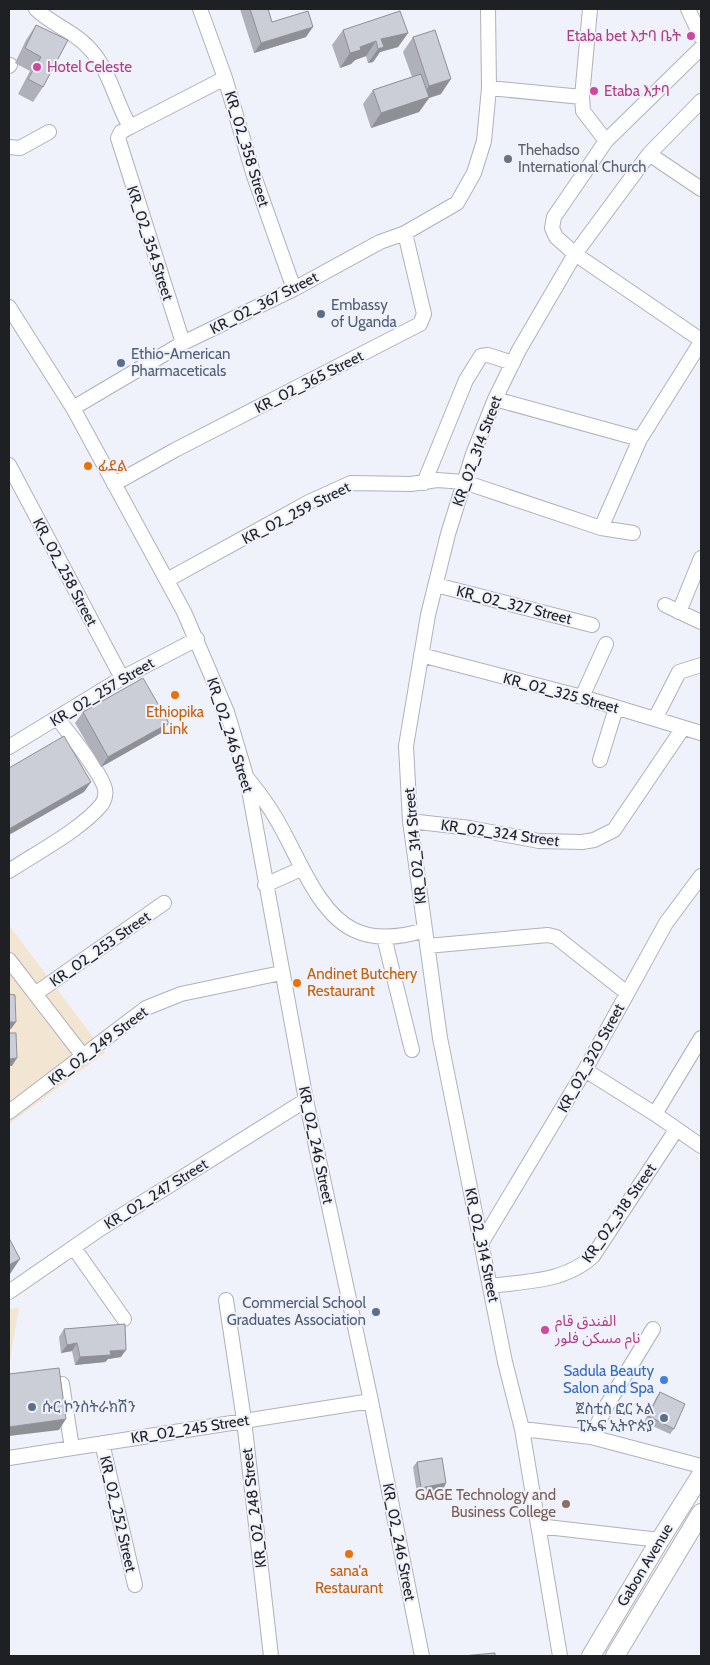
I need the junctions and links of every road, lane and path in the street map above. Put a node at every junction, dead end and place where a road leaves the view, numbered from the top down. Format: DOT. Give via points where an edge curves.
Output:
graph roads {
  1 [pos="36,9"];
  2 [pos="200,9"];
  3 [pos="488,9"];
  4 [pos="590,9"];
  5 [pos="688,9"];
  6 [pos="701,37"];
  7 [pos="701,48"];
  8 [pos="225,78"];
  9 [pos="489,88"];
  10 [pos="582,97"];
  11 [pos="701,101"];
  12 [pos="130,127"];
  13 [pos="49,132"];
  14 [pos="606,140"];
  15 [pos="9,147"];
  16 [pos="649,154"];
  17 [pos="701,189"];
  18 [pos="405,233"];
  19 [pos="575,254"];
  20 [pos="294,289"];
  21 [pos="9,307"];
  22 [pos="701,341"];
  23 [pos="183,344"];
  24 [pos="512,363"];
  25 [pos="495,399"];
  26 [pos="73,408"];
  27 [pos="640,439"];
  28 [pos="9,465"];
  29 [pos="464,482"];
  30 [pos="424,483"];
  31 [pos="114,484"];
  32 [pos="601,528"];
  33 [pos="633,534"];
  34 [pos="701,558"];
  35 [pos="167,580"];
  36 [pos="436,585"];
  37 [pos="665,605"];
  38 [pos="679,612"];
  39 [pos="701,622"];
  40 [pos="592,625"];
  41 [pos="197,639"];
  42 [pos="606,644"];
  43 [pos="421,655"];
  44 [pos="701,665"];
  45 [pos="122,678"];
  46 [pos="582,697"];
  47 [pos="616,708"];
  48 [pos="58,719"];
  49 [pos="655,719"];
  50 [pos="683,728"];
  51 [pos="701,733"];
  52 [pos="9,748"];
  53 [pos="600,760"];
  54 [pos="247,779"];
  55 [pos="410,821"];
  56 [pos="301,869"];
  57 [pos="9,871"];
  58 [pos="701,876"];
  59 [pos="265,885"];
  60 [pos="164,903"];
  61 [pos="425,930"];
  62 [pos="384,937"];
  63 [pos="427,946"];
  64 [pos="9,960"];
  65 [pos="281,973"];
  66 [pos="628,993"];
  67 [pos="35,994"];
  68 [pos="701,1038"];
  69 [pos="412,1050"];
  70 [pos="83,1056"];
  71 [pos="585,1070"];
  72 [pos="306,1100"];
  73 [pos="9,1112"];
  74 [pos="655,1114"];
  75 [pos="676,1130"];
  76 [pos="701,1146"];
  77 [pos="482,1242"];
  78 [pos="74,1248"];
  79 [pos="490,1286"];
  80 [pos="9,1292"];
  81 [pos="226,1300"];
  82 [pos="124,1319"];
  83 [pos="653,1329"];
  84 [pos="62,1384"];
  85 [pos="371,1401"];
  86 [pos="244,1420"];
  87 [pos="522,1430"];
  88 [pos="591,1437"];
  89 [pos="102,1443"];
  90 [pos="72,1448"];
  91 [pos="9,1458"];
  92 [pos="701,1466"];
  93 [pos="701,1475"];
  94 [pos="701,1514"];
  95 [pos="538,1526"];
  96 [pos="660,1540"];
  97 [pos="134,1585"];
  98 [pos="271,1656"];
  99 [pos="422,1656"];
  100 [pos="560,1656"];
  101 [pos="591,1656"];
  102 [pos="615,1656"];
  1 -- 12 [label="street" via="79,38 101,62"];
  2 -- 8 [label="street, KR_02_358 Street"];
  3 -- 9 [label="street"];
  4 -- 10 [label="street"];
  5 -- 6 [label="street"];
  7 -- 14 [label="street"];
  8 -- 12 [label="street"];
  8 -- 20 [label="street, KR_02_358 Street" via="254,176"];
  9 -- 10 [label="street"];
  9 -- 18 [label="street, KR_02_367 Street" via="484,141 474,173 457,203"];
  10 -- 14 [label="street" via="583,112"];
  11 -- 16 [label="street, KR_02_314 Street"];
  12 -- 23 [label="street, KR_02_354 Street" via="121,132 118,143"];
  13 -- 15 [label="street" via="20,148"];
  14 -- 19 [label="street" via="554,217 552,228 556,237"];
  16 -- 17 [label="street"];
  16 -- 19 [label="street, KR_02_314 Street"];
  18 -- 20 [label="street, KR_02_367 Street" via="380,242"];
  18 -- 31 [label="street, KR_02_365 Street" via="424,314 420,324"];
  19 -- 22 [label="street"];
  19 -- 24 [label="street, KR_02_314 Street"];
  20 -- 23 [label="street, KR_02_367 Street"];
  21 -- 26 [label="street"];
  22 -- 27 [label="street"];
  23 -- 26 [label="street, KR_02_367 Street"];
  24 -- 25 [label="street, KR_02_314 Street"];
  24 -- 30 [label="street" via="481,356 466,380"];
  25 -- 27 [label="street"];
  25 -- 29 [label="street, KR_02_314 Street"];
  26 -- 31 [label="street"];
  27 -- 32 [label="street"];
  28 -- 45 [label="street, KR_02_258 Street"];
  29 -- 30 [label="street, KR_02_259 Street" via="437,480"];
  29 -- 32 [label="street, KR_02_259 Street"];
  29 -- 36 [label="street, KR_02_314 Street"];
  30 -- 35 [label="street, KR_02_259 Street" via="351,483 309,502"];
  31 -- 35 [label="street"];
  32 -- 33 [label="street, KR_02_259 Street"];
  34 -- 38 [label="street"];
  35 -- 41 [label="street, KR_02_246 Street"];
  36 -- 40 [label="street, KR_02_327 Street"];
  36 -- 43 [label="street, KR_02_314 Street"];
  37 -- 38 [label="street"];
  38 -- 39 [label="street"];
  41 -- 45 [label="street, KR_02_257 Street"];
  41 -- 54 [label="street, KR_02_246 Street" via="227,712"];
  42 -- 46 [label="street"];
  43 -- 46 [label="street, KR_02_325 Street"];
  43 -- 55 [label="street, KR_02_314 Street" via="406,746"];
  44 -- 49 [label="street" via="679,672"];
  45 -- 48 [label="street, KR_02_257 Street"];
  46 -- 47 [label="street, KR_02_325 Street"];
  47 -- 49 [label="street, KR_02_325 Street"];
  47 -- 53 [label="street"];
  48 -- 52 [label="street, KR_02_257 Street"];
  48 -- 57 [label="street" via="105,787 104,802 68,832"];
  49 -- 50 [label="street, KR_02_325 Street"];
  50 -- 51 [label="street, KR_02_325 Street"];
  50 -- 55 [label="street, KR_02_324 Street" via="614,830 594,840 539,841"];
  54 -- 56 [label="street" via="271,809"];
  54 -- 59 [label="street, KR_02_246 Street"];
  55 -- 61 [label="street, KR_02_314 Street"];
  56 -- 59 [label="street"];
  56 -- 62 [label="street" via="343,923 359,932"];
  58 -- 66 [label="street, KR_02_320 Street" via="666,923"];
  59 -- 65 [label="street, KR_02_246 Street"];
  60 -- 67 [label="street, KR_02_253 Street"];
  61 -- 62 [label="street"];
  61 -- 63 [label="street, KR_02_314 Street"];
  62 -- 69 [label="street"];
  63 -- 66 [label="street" via="548,935 556,937"];
  63 -- 77 [label="street, KR_02_314 Street" via="440,1038"];
  64 -- 67 [label="street"];
  65 -- 70 [label="street, KR_02_249 Street" via="181,994 146,1008"];
  65 -- 72 [label="street, KR_02_246 Street"];
  66 -- 71 [label="street, KR_02_320 Street"];
  67 -- 70 [label="street"];
  68 -- 74 [label="street"];
  70 -- 73 [label="street, KR_02_249 Street"];
  71 -- 74 [label="street"];
  71 -- 77 [label="street, KR_02_320 Street"];
  72 -- 78 [label="street, KR_02_247 Street"];
  72 -- 85 [label="street, KR_02_246 Street"];
  74 -- 75 [label="street"];
  75 -- 76 [label="street"];
  75 -- 79 [label="street, KR_02_318 Street" via="593,1256 582,1266 568,1274"];
  77 -- 79 [label="street, KR_02_314 Street"];
  78 -- 80 [label="street, KR_02_247 Street"];
  78 -- 82 [label="street"];
  79 -- 87 [label="street, KR_02_314 Street"];
  81 -- 86 [label="street, KR_02_248 Street"];
  83 -- 88 [label="street" via="607,1404"];
  84 -- 90 [label="street"];
  85 -- 86 [label="street, KR_02_245 Street"];
  85 -- 99 [label="street, KR_02_246 Street"];
  86 -- 89 [label="street, KR_02_245 Street"];
  86 -- 98 [label="street, KR_02_248 Street"];
  87 -- 88 [label="street"];
  87 -- 95 [label="street, KR_02_314 Street"];
  88 -- 92 [label="street"];
  89 -- 90 [label="street, KR_02_245 Street"];
  89 -- 97 [label="street, KR_02_252 Street"];
  90 -- 91 [label="street, KR_02_245 Street"];
  93 -- 96 [label="main road, Gabon Avenue"];
  94 -- 102 [label="main road, Gabon Avenue"];
  95 -- 96 [label="street"];
  95 -- 100 [label="street, KR_02_314 Street"];
  96 -- 101 [label="main road, Gabon Avenue"];
}
